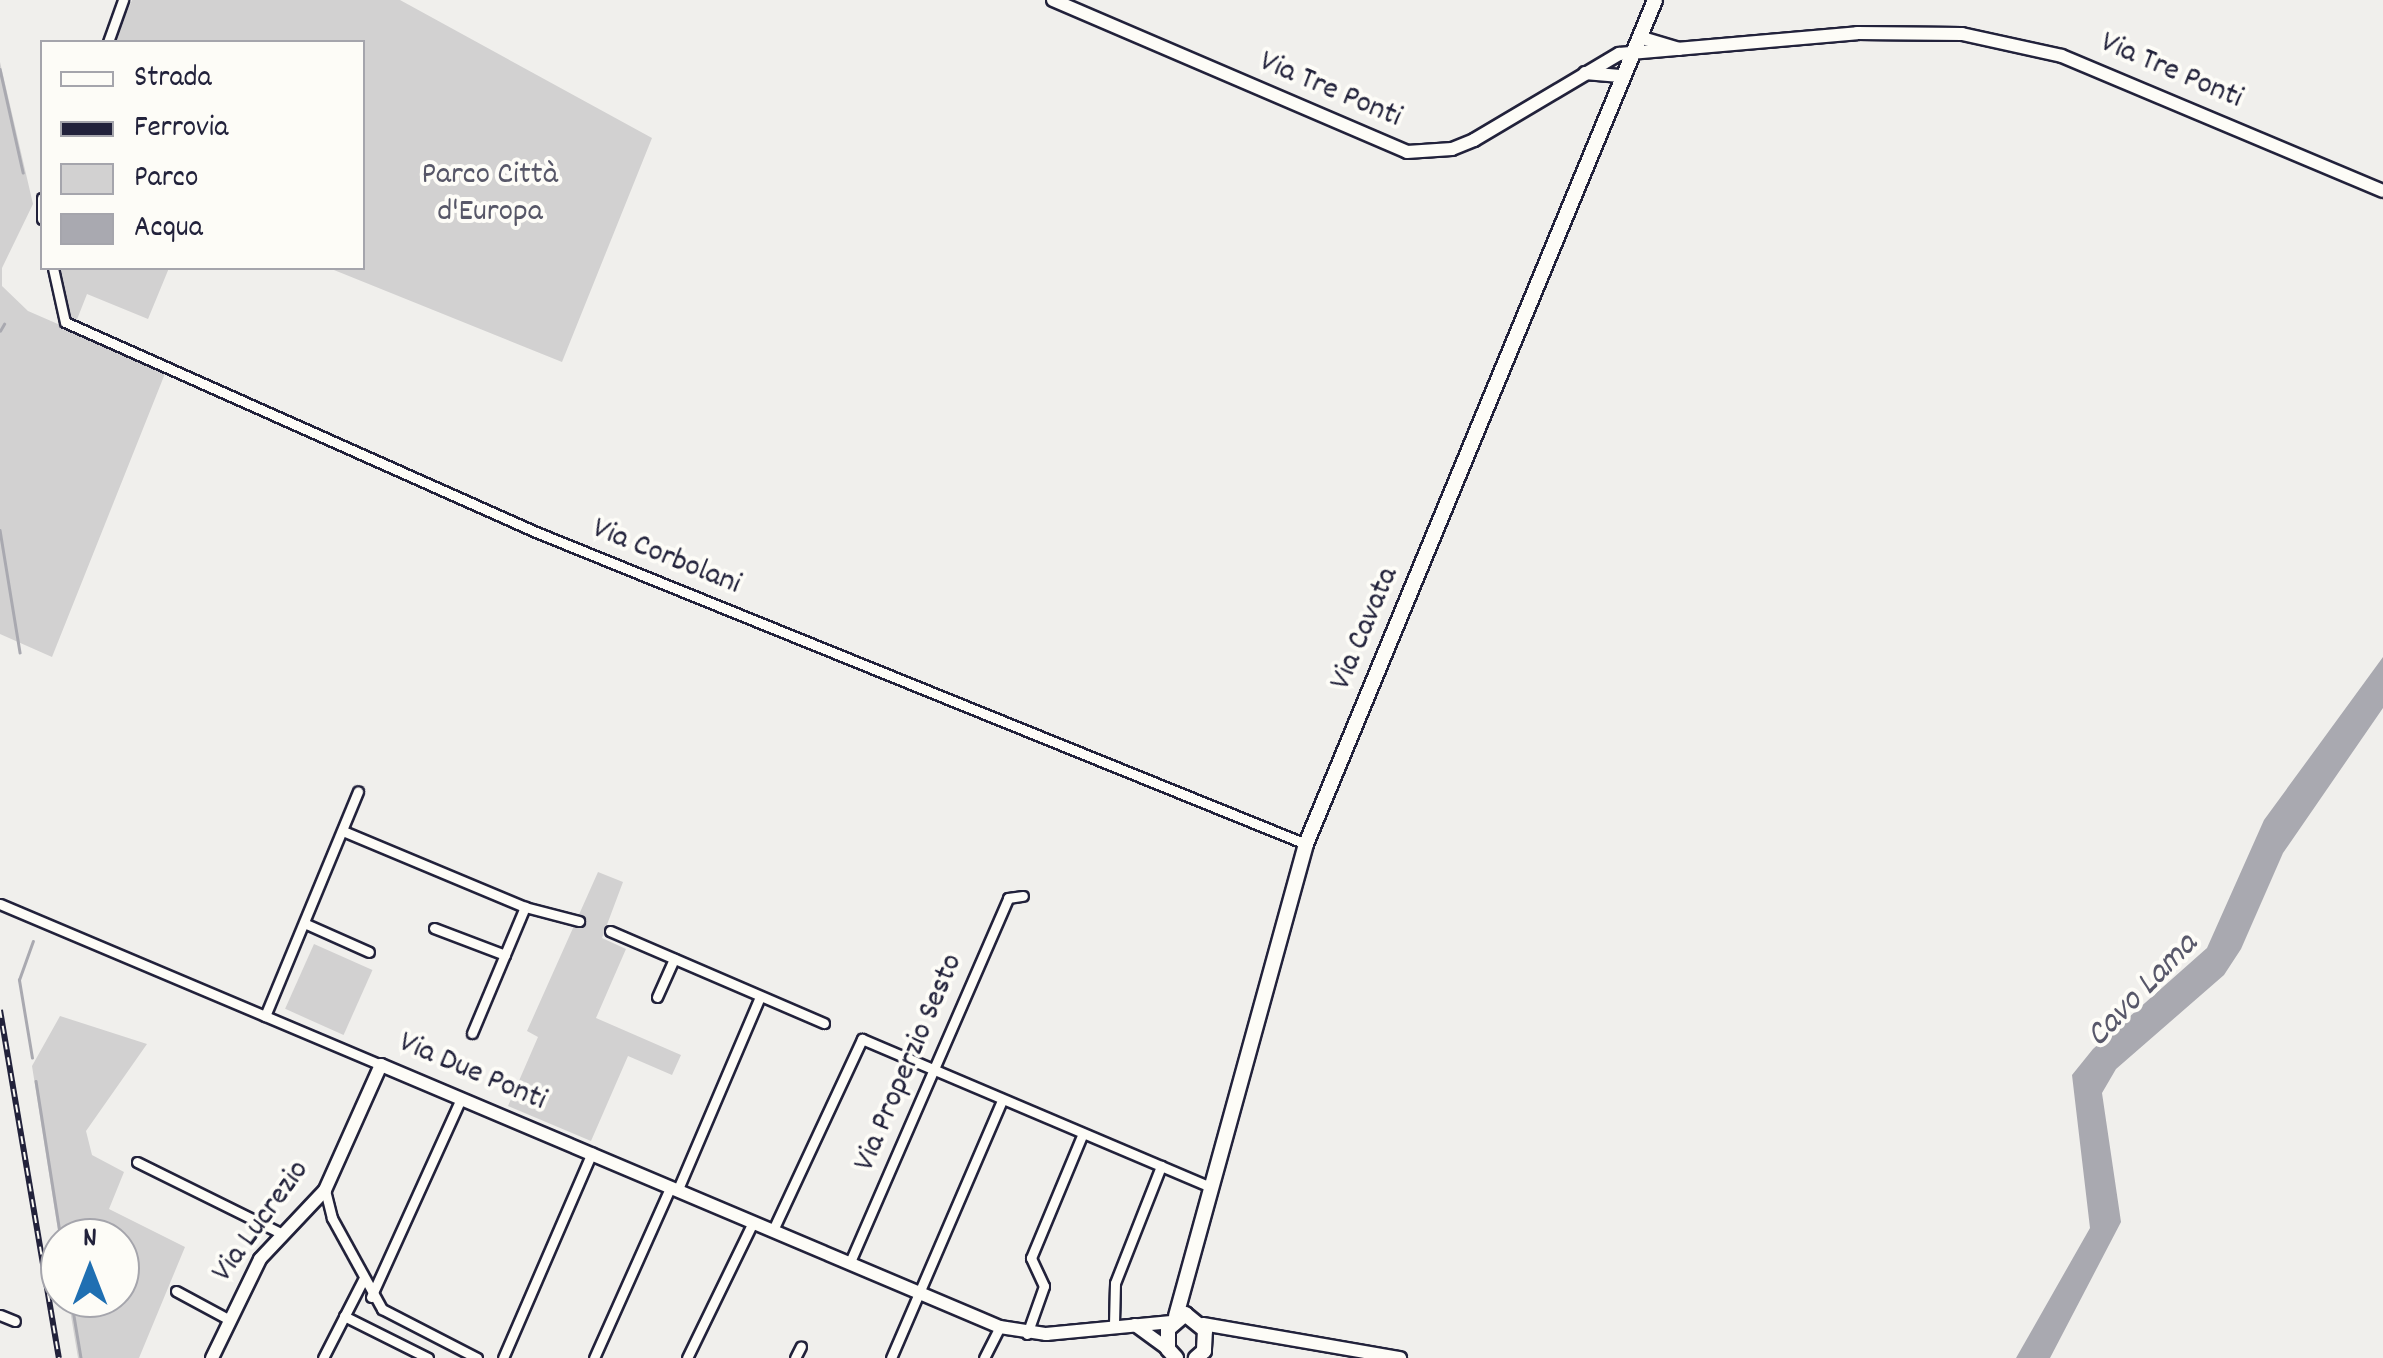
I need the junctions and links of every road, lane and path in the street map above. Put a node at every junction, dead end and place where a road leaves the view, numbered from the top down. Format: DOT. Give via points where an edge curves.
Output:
graph roads {
  1 [pos="123,0"];
  2 [pos="1052,0"];
  3 [pos="1655,0"];
  4 [pos="1639,37"];
  5 [pos="109,40"];
  6 [pos="1691,51"];
  7 [pos="1631,55"];
  8 [pos="1583,74"];
  9 [pos="1622,76"];
  10 [pos="2383,190"];
  11 [pos="53,270"];
  12 [pos="358,792"];
  13 [pos="342,831"];
  14 [pos="1306,844"];
  15 [pos="1022,896"];
  16 [pos="0,904"];
  17 [pos="525,907"];
  18 [pos="579,921"];
  19 [pos="304,923"];
  20 [pos="434,928"];
  21 [pos="610,931"];
  22 [pos="369,952"];
  23 [pos="505,955"];
  24 [pos="674,958"];
  25 [pos="760,997"];
  26 [pos="656,998"];
  27 [pos="265,1016"];
  28 [pos="824,1023"];
  29 [pos="472,1034"];
  30 [pos="382,1065"];
  31 [pos="935,1070"];
  32 [pos="462,1099"];
  33 [pos="1002,1100"];
  34 [pos="1083,1133"];
  35 [pos="592,1152"];
  36 [pos="137,1162"];
  37 [pos="1161,1166"];
  38 [pos="1209,1186"];
  39 [pos="674,1187"];
  40 [pos="326,1190"];
  41 [pos="753,1222"];
  42 [pos="773,1230"];
  43 [pos="283,1234"];
  44 [pos="850,1262"];
  45 [pos="363,1280"];
  46 [pos="176,1291"];
  47 [pos="922,1294"];
  48 [pos="1182,1296"];
  49 [pos="372,1297"];
  50 [pos="0,1315"];
  51 [pos="344,1316"];
  52 [pos="228,1319"];
  53 [pos="1174,1319"];
  54 [pos="15,1321"];
  55 [pos="1121,1324"];
  56 [pos="1000,1326"];
  57 [pos="1201,1326"];
  58 [pos="1027,1334"];
  59 [pos="802,1346"];
  60 [pos="1173,1355"];
  61 [pos="1199,1357"];
  62 [pos="212,1358"];
  63 [pos="323,1358"];
  64 [pos="428,1358"];
  65 [pos="478,1358"];
  66 [pos="502,1358"];
  67 [pos="594,1358"];
  68 [pos="687,1358"];
  69 [pos="795,1358"];
  70 [pos="891,1358"];
  71 [pos="984,1358"];
  72 [pos="1400,1358"];
  1 -- 5 [label="street"];
  2 -- 8 [label="street, Via Tre Ponti" via="1407,152 1442,151 1474,140"];
  3 -- 4 [label="main road, Via Cavata"];
  4 -- 6 [label="street, Via Tre Ponti"];
  4 -- 7 [label="main road, Via Cavata"];
  6 -- 7 [label="street, Via Tre Ponti"];
  6 -- 10 [label="street, Via Tre Ponti" via="1857,32 2020,42"];
  7 -- 8 [label="street, Via Tre Ponti" via="1619,54"];
  7 -- 9 [label="main road, Via Cavata"];
  8 -- 9 [label="street"];
  9 -- 14 [label="main road, Via Cavata"];
  11 -- 14 [label="street, Via Corbolani" via="65,322 536,532"];
  12 -- 13 [label="street"];
  13 -- 17 [label="street"];
  13 -- 19 [label="street"];
  14 -- 38 [label="main road, Via Cavata"];
  15 -- 31 [label="street, Via Properzio Sesto" via="1008,898"];
  16 -- 27 [label="street, Via Due Ponti"];
  17 -- 18 [label="street"];
  17 -- 23 [label="street"];
  19 -- 22 [label="street"];
  19 -- 27 [label="street"];
  20 -- 23 [label="street"];
  21 -- 24 [label="street"];
  23 -- 29 [label="street"];
  24 -- 25 [label="street"];
  24 -- 26 [label="street"];
  25 -- 28 [label="street"];
  25 -- 39 [label="street"];
  27 -- 30 [label="street, Via Due Ponti"];
  30 -- 32 [label="street, Via Due Ponti"];
  30 -- 40 [label="street, Via Lucrezio"];
  31 -- 33 [label="street"];
  31 -- 42 [label="street" via="862,1039"];
  31 -- 44 [label="street, Via Properzio Sesto"];
  32 -- 35 [label="street, Via Due Ponti"];
  32 -- 49 [label="street"];
  33 -- 34 [label="street"];
  33 -- 47 [label="street"];
  34 -- 37 [label="street"];
  34 -- 58 [label="street" via="1031,1258 1044,1286"];
  35 -- 39 [label="street, Via Due Ponti"];
  35 -- 66 [label="street"];
  36 -- 43 [label="street"];
  37 -- 38 [label="street"];
  37 -- 55 [label="street" via="1115,1283"];
  38 -- 48 [label="main road, Via Cavata"];
  39 -- 41 [label="street, Via Due Ponti"];
  39 -- 67 [label="street"];
  40 -- 43 [label="street, Via Lucrezio"];
  40 -- 45 [label="street"];
  41 -- 42 [label="street, Via Due Ponti"];
  41 -- 68 [label="street"];
  42 -- 44 [label="street, Via Due Ponti"];
  43 -- 52 [label="street, Via Lucrezio" via="242,1286"];
  44 -- 47 [label="street, Via Due Ponti"];
  45 -- 49 [label="street"];
  45 -- 51 [label="street"];
  46 -- 52 [label="street"];
  47 -- 56 [label="street, Via Due Ponti"];
  47 -- 70 [label="street"];
  48 -- 53 [label="main road, Via Cavata"];
  48 -- 57 [label="main road"];
  49 -- 65 [label="street" via="382,1310"];
  50 -- 54 [label="street"];
  51 -- 63 [label="street"];
  51 -- 64 [label="street"];
  52 -- 62 [label="street, Via Lucrezio"];
  53 -- 55 [label="street, Via Due Ponti"];
  53 -- 57 [label="main road"];
  53 -- 60 [label="main road, Via Cavata"];
  55 -- 58 [label="street, Via Due Ponti"];
  55 -- 60 [label="street" via="1149,1330"];
  56 -- 58 [label="street, Via Due Ponti"];
  56 -- 71 [label="street"];
  57 -- 61 [label="main road"];
  57 -- 72 [label="street"];
  59 -- 69 [label="street"];
}
